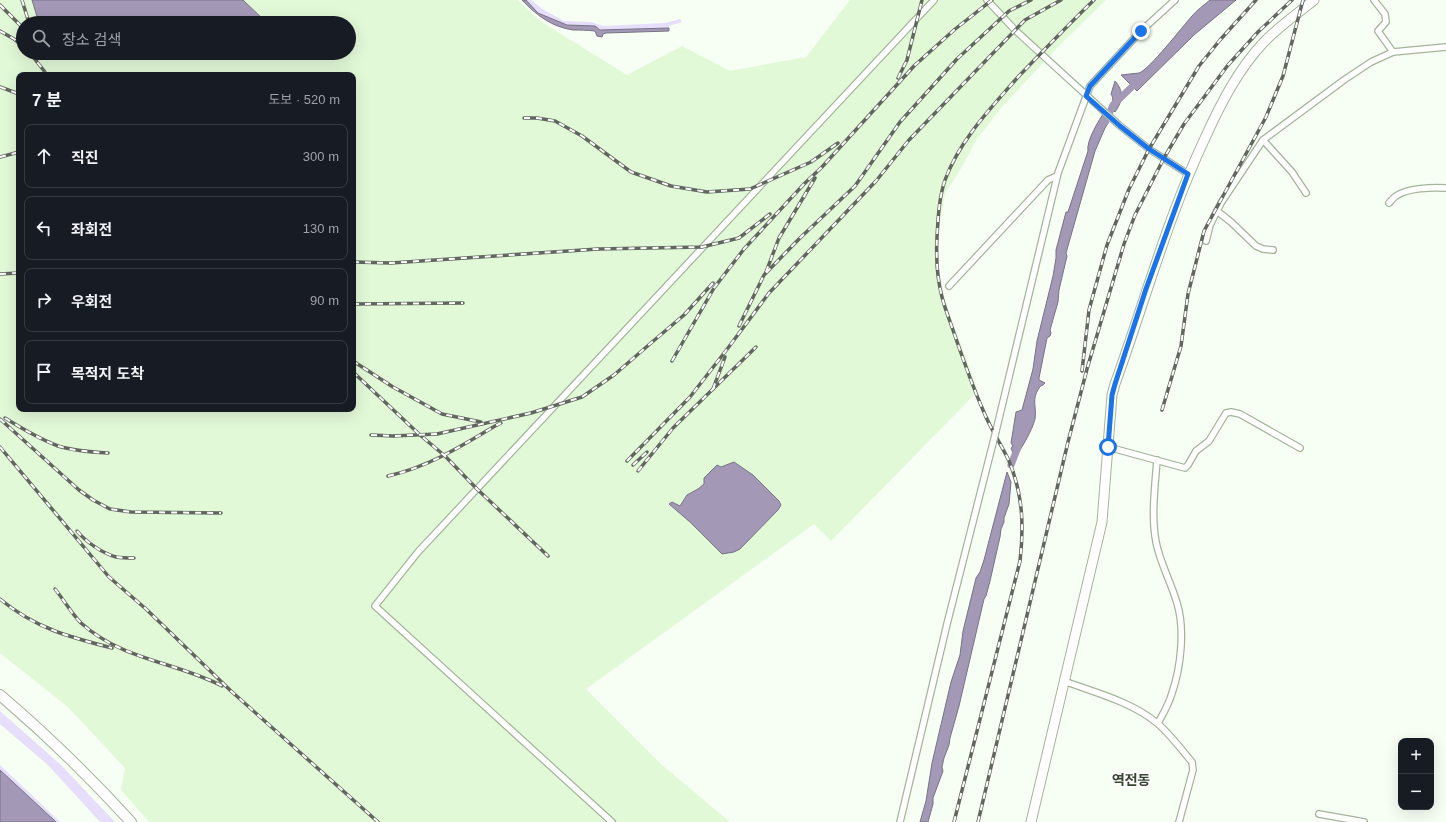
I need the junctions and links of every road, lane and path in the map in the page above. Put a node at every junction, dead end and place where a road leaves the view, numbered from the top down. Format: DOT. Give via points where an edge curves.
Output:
graph roads {
  1 [pos="934,0"];
  2 [pos="987,0"];
  3 [pos="1175,0"];
  4 [pos="1314,0"];
  5 [pos="1374,0"];
  6 [pos="1446,47"];
  7 [pos="1393,52"];
  8 [pos="1086,96"];
  9 [pos="1263,140"];
  10 [pos="1188,174"];
  11 [pos="1057,176"];
  12 [pos="1446,188"];
  13 [pos="1306,193"];
  14 [pos="1389,203"];
  15 [pos="1217,211"];
  16 [pos="1206,241"];
  17 [pos="1273,250"];
  18 [pos="949,286"];
  19 [pos="1108,447"];
  20 [pos="1300,448"];
  21 [pos="1157,460"];
  22 [pos="1064,681"];
  23 [pos="0,696"];
  24 [pos="1158,724"];
  25 [pos="1319,814"];
  26 [pos="131,822"];
  27 [pos="612,822"];
  28 [pos="900,822"];
  29 [pos="1031,822"];
  30 [pos="1179,822"];
  31 [pos="1364,822"];
  1 -- 27 [label="street" via="418,552 374,606"];
  2 -- 8 [label="street" via="1015,30"];
  3 -- 8 [label="street" via="1141,31 1090,86"];
  4 -- 10 [label="main road" via="1263,43 1239,74"];
  5 -- 7 [label="street" via="1385,14 1386,22 1378,31"];
  6 -- 7 [label="street"];
  7 -- 9 [label="street" via="1349,76"];
  8 -- 10 [label="street" via="1149,149"];
  8 -- 11 [label="street"];
  9 -- 13 [label="street" via="1292,172"];
  9 -- 15 [label="street"];
  10 -- 19 [label="main road" via="1115,384"];
  11 -- 18 [label="street" via="1048,180"];
  11 -- 28 [label="street, bridge"];
  12 -- 14 [label="street" via="1403,193"];
  15 -- 16 [label="street"];
  15 -- 17 [label="street" via="1256,246"];
  19 -- 21 [label="street"];
  19 -- 22 [label="main road" via="1102,522"];
  20 -- 21 [label="street" via="1240,414 1231,412 1226,413 1209,441 1196,451 1185,468"];
  21 -- 24 [label="street" via="1154,528 1160,556 1177,603 1181,633 1180,655 1172,693"];
  22 -- 24 [label="street" via="1125,703"];
  22 -- 29 [label="main road"];
  23 -- 26 [label="highway" via="54,742"];
  24 -- 30 [label="street" via="1192,762 1193,770"];
  25 -- 31 [label="street"];
}
